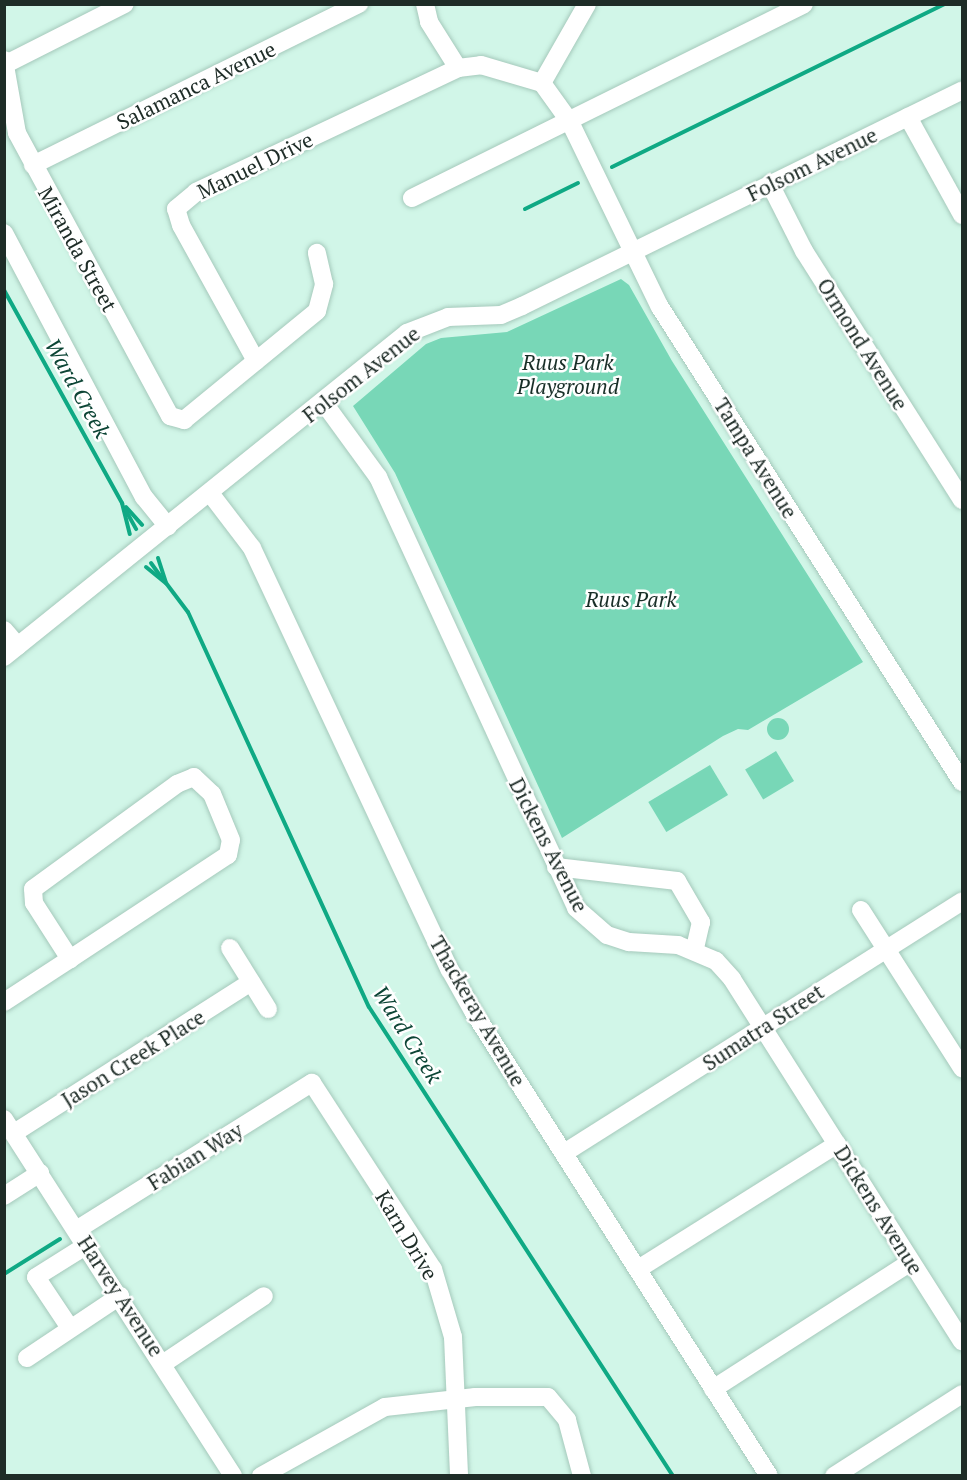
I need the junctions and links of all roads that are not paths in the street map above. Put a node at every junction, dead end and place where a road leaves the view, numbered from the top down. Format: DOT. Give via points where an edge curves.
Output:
graph roads {
  1 [pos="125,4"];
  2 [pos="359,4"];
  3 [pos="425,4"];
  4 [pos="586,4"];
  5 [pos="804,4"];
  6 [pos="5,62"];
  7 [pos="458,68"];
  8 [pos="542,83"];
  9 [pos="963,90"];
  10 [pos="908,117"];
  11 [pos="570,122"];
  12 [pos="33,165"];
  13 [pos="770,184"];
  14 [pos="412,198"];
  15 [pos="963,214"];
  16 [pos="4,233"];
  17 [pos="633,251"];
  18 [pos="317,253"];
  19 [pos="256,361"];
  20 [pos="324,403"];
  21 [pos="210,493"];
  22 [pos="963,500"];
  23 [pos="168,527"];
  24 [pos="4,630"];
  25 [pos="11,652"];
  26 [pos="963,782"];
  27 [pos="556,867"];
  28 [pos="963,901"];
  29 [pos="861,910"];
  30 [pos="231,948"];
  31 [pos="886,948"];
  32 [pos="695,949"];
  33 [pos="70,959"];
  34 [pos="251,982"];
  35 [pos="4,1002"];
  36 [pos="268,1009"];
  37 [pos="763,1027"];
  38 [pos="963,1068"];
  39 [pos="312,1083"];
  40 [pos="9,1126"];
  41 [pos="837,1144"];
  42 [pos="564,1153"];
  43 [pos="40,1173"];
  44 [pos="9,1187"];
  45 [pos="82,1237"];
  46 [pos="911,1262"];
  47 [pos="638,1269"];
  48 [pos="120,1296"];
  49 [pos="264,1296"];
  50 [pos="70,1328"];
  51 [pos="963,1341"];
  52 [pos="27,1358"];
  53 [pos="164,1363"];
  54 [pos="713,1389"];
  55 [pos="963,1394"];
  56 [pos="456,1397"];
  57 [pos="233,1476"];
  58 [pos="261,1476"];
  59 [pos="459,1476"];
  60 [pos="582,1476"];
  61 [pos="769,1476"];
  62 [pos="834,1476"];
  1 -- 6 [label="street"];
  2 -- 12 [label="street, Salamanca Avenue"];
  3 -- 7 [label="street" via="429,22"];
  4 -- 8 [label="street"];
  5 -- 11 [label="street"];
  6 -- 12 [label="street, Miranda Street" via="17,133"];
  7 -- 8 [label="street" via="481,65"];
  7 -- 19 [label="street, Manuel Drive" via="196,192 176,209 181,225"];
  8 -- 11 [label="street, Tampa Avenue"];
  9 -- 10 [label="street, Folsom Avenue"];
  10 -- 13 [label="street, Folsom Avenue"];
  10 -- 15 [label="street"];
  11 -- 14 [label="street"];
  11 -- 17 [label="street, Tampa Avenue"];
  12 -- 19 [label="street, Miranda Street" via="170,417 184,420"];
  13 -- 17 [label="street, Folsom Avenue"];
  13 -- 22 [label="street, Ormond Avenue" via="804,251"];
  16 -- 23 [label="street" via="144,497"];
  17 -- 20 [label="street, Folsom Avenue" via="501,315 448,317 425,323 407,333"];
  17 -- 26 [label="street, Tampa Avenue" via="660,307"];
  18 -- 19 [label="street" via="324,284 317,310"];
  20 -- 21 [label="street, Folsom Avenue"];
  20 -- 27 [label="street, Dickens Avenue" via="378,477"];
  21 -- 23 [label="street, Folsom Avenue"];
  21 -- 42 [label="street, Thackeray Avenue" via="252,548 450,970"];
  23 -- 25 [label="street, Folsom Avenue"];
  24 -- 25 [label="street"];
  27 -- 32 [label="street, Dickens Avenue" via="576,908 607,935 628,942"];
  27 -- 32 [label="street" via="676,881 700,922"];
  28 -- 31 [label="street, Sumatra Street"];
  29 -- 31 [label="street"];
  30 -- 34 [label="street"];
  31 -- 37 [label="street, Sumatra Street"];
  31 -- 38 [label="street"];
  32 -- 37 [label="street, Dickens Avenue" via="716,961 732,979"];
  33 -- 33 [label="street" via="228,855 231,840 212,794 194,777 177,784 33,889 34,903"];
  33 -- 35 [label="street"];
  34 -- 36 [label="street"];
  34 -- 40 [label="street, Jason Creek Place"];
  37 -- 41 [label="street, Dickens Avenue"];
  37 -- 42 [label="street, Sumatra Street"];
  39 -- 45 [label="street, Fabian Way"];
  39 -- 56 [label="street, Karn Drive" via="433,1269 453,1337"];
  40 -- 43 [label="street, Harvey Avenue"];
  41 -- 46 [label="street, Dickens Avenue"];
  41 -- 47 [label="street"];
  42 -- 47 [label="street, Thackeray Avenue"];
  43 -- 44 [label="street"];
  43 -- 45 [label="street, Harvey Avenue"];
  45 -- 48 [label="street, Harvey Avenue"];
  45 -- 50 [label="street, Fabian Way" via="36,1277"];
  46 -- 51 [label="street, Dickens Avenue"];
  46 -- 54 [label="street"];
  47 -- 54 [label="street, Thackeray Avenue"];
  48 -- 50 [label="street"];
  48 -- 53 [label="street, Harvey Avenue"];
  49 -- 53 [label="street"];
  50 -- 52 [label="street"];
  53 -- 57 [label="street, Harvey Avenue"];
  54 -- 61 [label="street, Thackeray Avenue"];
  55 -- 62 [label="street"];
  56 -- 58 [label="street" via="386,1407"];
  56 -- 59 [label="street, Karn Drive"];
  56 -- 60 [label="street" via="548,1397 567,1420"];
}
